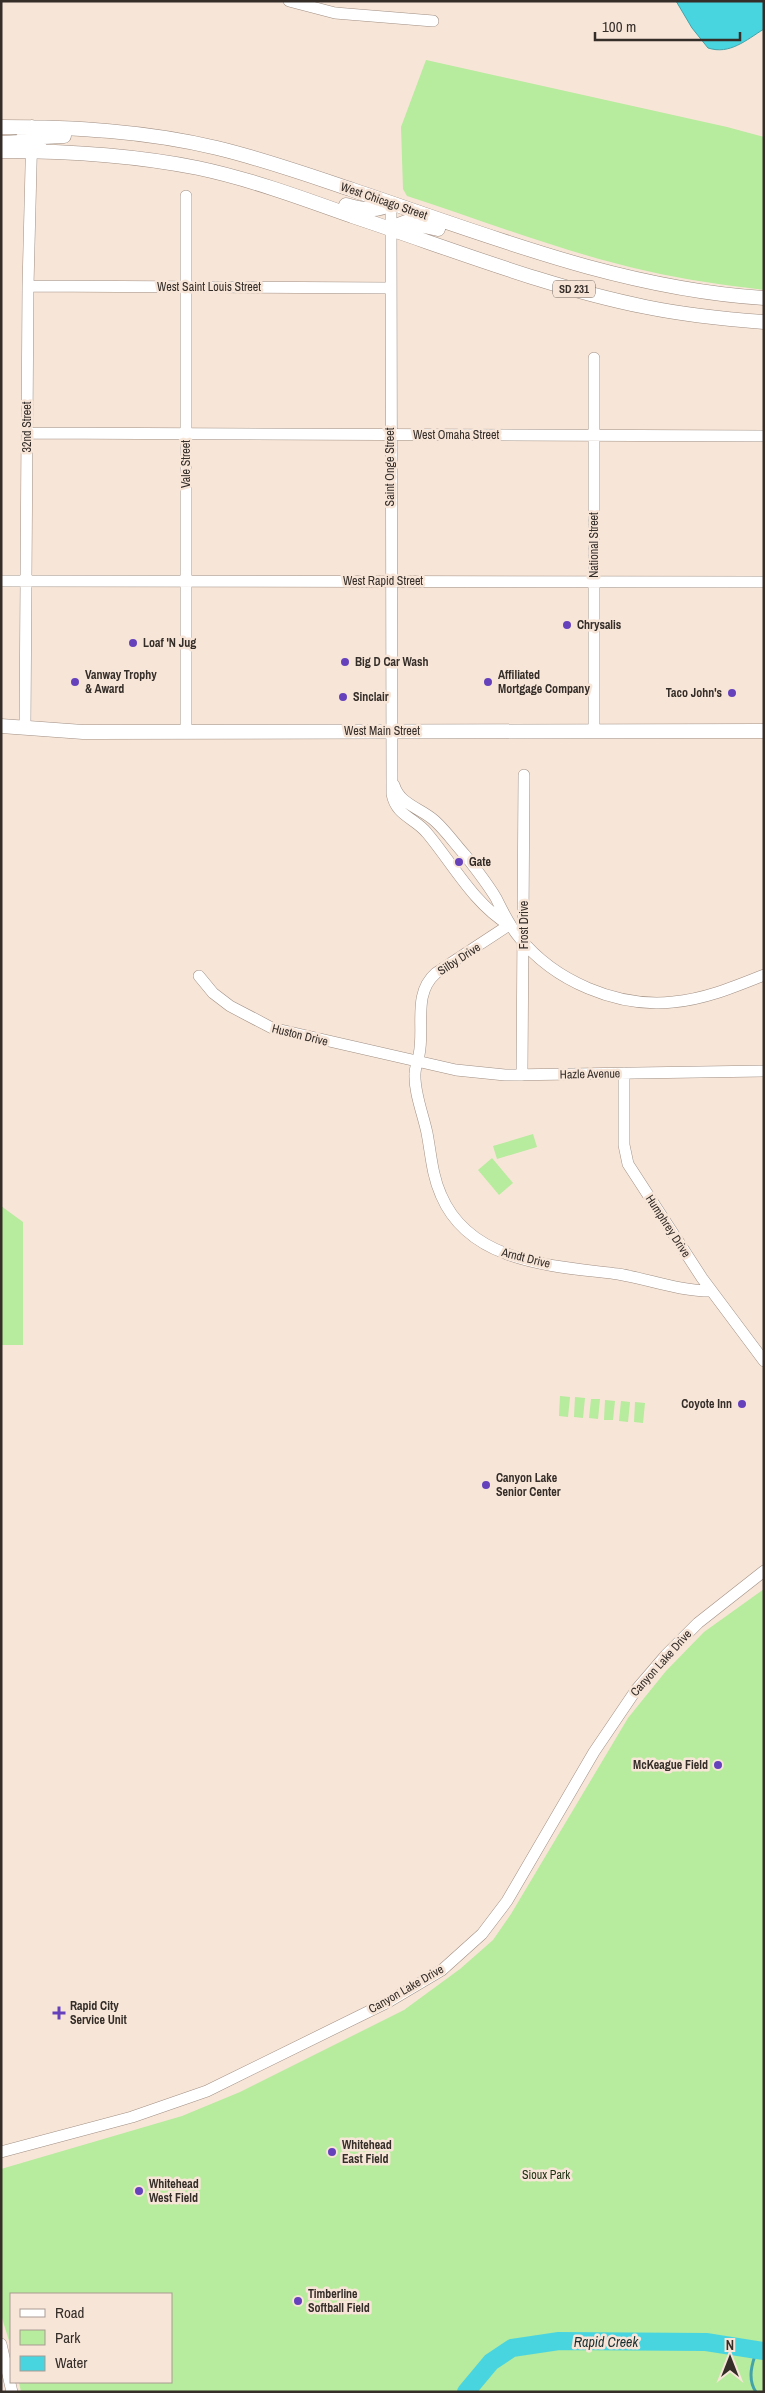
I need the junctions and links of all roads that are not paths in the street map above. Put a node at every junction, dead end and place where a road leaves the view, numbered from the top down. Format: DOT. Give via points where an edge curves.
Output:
graph roads {
  1 [pos="289,1"];
  2 [pos="433,21"];
  3 [pos="1,127"];
  4 [pos="32,127"];
  5 [pos="134,133"];
  6 [pos="1,143"];
  7 [pos="1,151"];
  8 [pos="32,151"];
  9 [pos="214,172"];
  10 [pos="186,196"];
  11 [pos="391,203"];
  12 [pos="390,228"];
  13 [pos="555,258"];
  14 [pos="28,286"];
  15 [pos="186,287"];
  16 [pos="390,288"];
  17 [pos="764,298"];
  18 [pos="764,322"];
  19 [pos="594,358"];
  20 [pos="27,433"];
  21 [pos="186,434"];
  22 [pos="390,435"];
  23 [pos="595,436"];
  24 [pos="764,436"];
  25 [pos="1,581"];
  26 [pos="26,581"];
  27 [pos="186,581"];
  28 [pos="390,581"];
  29 [pos="594,581"];
  30 [pos="764,582"];
  31 [pos="1,726"];
  32 [pos="25,728"];
  33 [pos="186,731"];
  34 [pos="594,731"];
  35 [pos="764,731"];
  36 [pos="391,732"];
  37 [pos="524,776"];
  38 [pos="392,778"];
  39 [pos="509,925"];
  40 [pos="524,943"];
  41 [pos="764,975"];
  42 [pos="199,976"];
  43 [pos="417,1062"];
  44 [pos="764,1071"];
  45 [pos="624,1073"];
  46 [pos="522,1075"];
  47 [pos="711,1291"];
  48 [pos="764,1361"];
  49 [pos="764,1571"];
  50 [pos="1,2152"];
  51 [pos="1,2344"];
  52 [pos="12,2392"];
  1 -- 2 [label="street" via="335,13"];
  3 -- 4 [label="main road, West Chicago Street / SD 231"];
  4 -- 5 [label="main road, West Chicago Street / SD 231"];
  4 -- 6 [label="main road" via="20,142"];
  4 -- 8 [label="street, 32nd Street"];
  5 -- 8 [label="main road" via="95,137 52,135 43,137"];
  5 -- 11 [label="main road, West Chicago Street / SD 231" via="241,154"];
  7 -- 8 [label="main road, West Chicago Street / SD 231"];
  8 -- 9 [label="main road, West Chicago Street / SD 231" via="112,155"];
  8 -- 14 [label="street, 32nd Street"];
  9 -- 11 [label="main road" via="269,180 361,209 385,207"];
  9 -- 12 [label="main road, West Chicago Street / SD 231"];
  10 -- 15 [label="street, Vale Street"];
  11 -- 12 [label="street, Saint Onge Street"];
  11 -- 13 [label="main road, West Chicago Street / SD 231"];
  12 -- 13 [label="main road" via="414,222 502,249"];
  12 -- 16 [label="street, Saint Onge Street"];
  12 -- 18 [label="main road, West Chicago Street / SD 231" via="613,299 680,313"];
  13 -- 17 [label="main road, West Chicago Street / SD 231" via="659,284"];
  14 -- 15 [label="street, West Saint Louis Street"];
  14 -- 20 [label="street, 32nd Street"];
  15 -- 16 [label="street, West Saint Louis Street"];
  15 -- 21 [label="street, Vale Street"];
  16 -- 22 [label="street, Saint Onge Street"];
  19 -- 23 [label="street, National Street"];
  20 -- 21 [label="street, West Omaha Street"];
  20 -- 26 [label="street, 32nd Street"];
  21 -- 22 [label="street, West Omaha Street"];
  21 -- 27 [label="street, Vale Street"];
  22 -- 23 [label="street, West Omaha Street"];
  22 -- 28 [label="street, Saint Onge Street"];
  23 -- 24 [label="street, West Omaha Street"];
  23 -- 29 [label="street, National Street"];
  25 -- 26 [label="street, West Rapid Street"];
  26 -- 27 [label="street, West Rapid Street"];
  26 -- 32 [label="street, 32nd Street"];
  27 -- 28 [label="street, West Rapid Street"];
  27 -- 33 [label="street, Vale Street"];
  28 -- 29 [label="street, West Rapid Street"];
  28 -- 36 [label="street, Saint Onge Street"];
  29 -- 30 [label="street, West Rapid Street"];
  29 -- 34 [label="street, National Street"];
  31 -- 32 [label="main road, West Main Street"];
  32 -- 33 [label="main road, West Main Street" via="83,732"];
  33 -- 36 [label="main road, West Main Street"];
  34 -- 35 [label="main road, West Main Street"];
  34 -- 36 [label="main road, West Main Street"];
  36 -- 38 [label="street, Saint Onge Street"];
  37 -- 40 [label="street, Frost Drive"];
  38 -- 39 [label="street" via="404,801 438,823 484,879"];
  38 -- 39 [label="street, Saint Onge Street" via="392,794 398,809 426,831 481,902"];
  39 -- 40 [label="street"];
  39 -- 43 [label="street, Silby Drive" via="429,980 422,994"];
  40 -- 41 [label="street" via="544,963 571,980 614,996 644,1002 672,1002 706,996"];
  40 -- 46 [label="street, Frost Drive"];
  42 -- 43 [label="street, Huston Drive" via="221,999 264,1026"];
  43 -- 46 [label="street, Hazle Avenue" via="476,1073"];
  43 -- 47 [label="street, Arndt Drive" via="416,1084 437,1187 450,1214 470,1233 495,1250 518,1258 633,1277 675,1288"];
  44 -- 45 [label="street, Hazle Avenue"];
  45 -- 46 [label="street, Hazle Avenue"];
  45 -- 47 [label="street, Humphrey Drive" via="624,1145 628,1164"];
  47 -- 48 [label="street, Humphrey Drive"];
  49 -- 50 [label="street, Canyon Lake Drive" via="698,1623 636,1690 594,1752 507,1901 482,1934 442,1970 388,2002 207,2091 132,2117"];
  51 -- 52 [label="street"];
}
